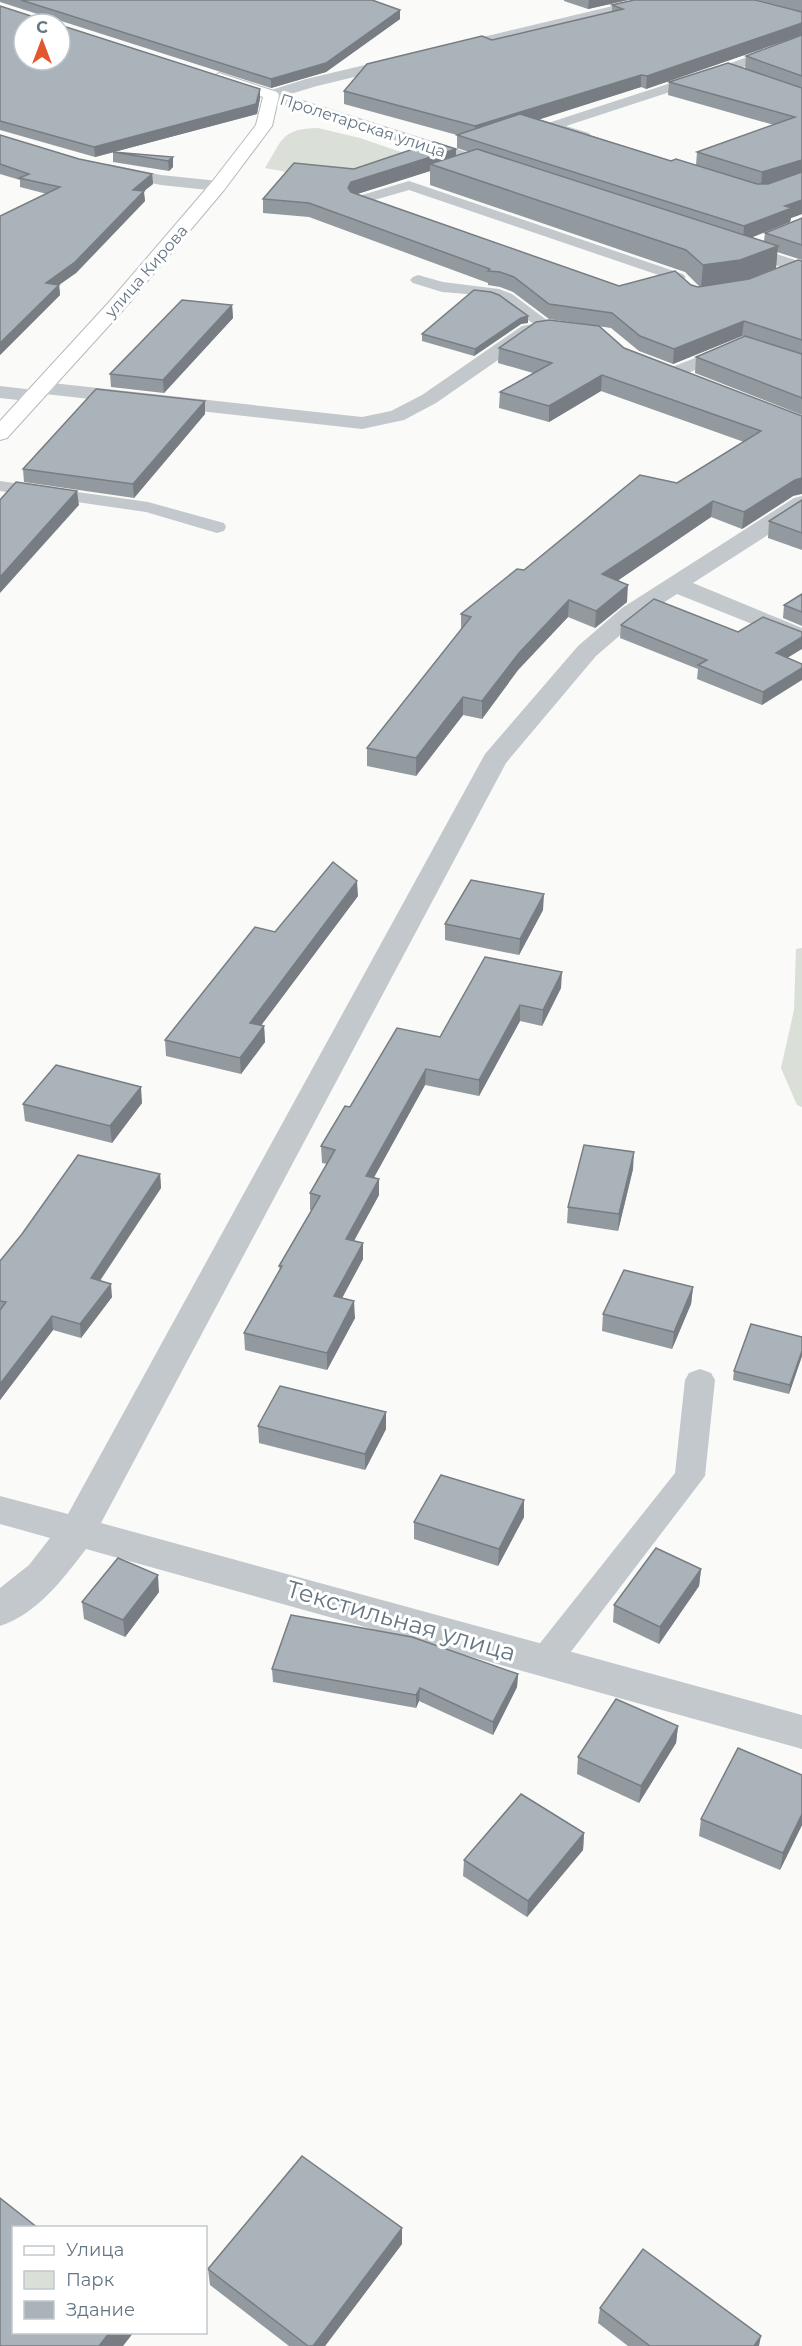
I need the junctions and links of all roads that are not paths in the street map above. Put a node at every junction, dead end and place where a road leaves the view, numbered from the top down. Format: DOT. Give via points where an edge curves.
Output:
graph roads {
  1 [pos="656,0"];
  2 [pos="802,40"];
  3 [pos="727,69"];
  4 [pos="205,74"];
  5 [pos="748,77"];
  6 [pos="272,96"];
  7 [pos="345,118"];
  8 [pos="264,126"];
  9 [pos="595,140"];
  10 [pos="479,162"];
  11 [pos="96,166"];
  12 [pos="459,169"];
  13 [pos="512,173"];
  14 [pos="429,178"];
  15 [pos="409,185"];
  16 [pos="218,186"];
  17 [pos="379,209"];
  18 [pos="762,240"];
  19 [pos="721,241"];
  20 [pos="743,248"];
  21 [pos="800,267"];
  22 [pos="779,274"];
  23 [pos="678,277"];
  24 [pos="418,280"];
  25 [pos="648,286"];
  26 [pos="690,289"];
  27 [pos="557,328"];
  28 [pos="743,344"];
  29 [pos="652,365"];
  30 [pos="673,373"];
  31 [pos="694,381"];
  32 [pos="0,392"];
  33 [pos="39,392"];
  34 [pos="0,434"];
  35 [pos="0,486"];
  36 [pos="802,503"];
  37 [pos="217,527"];
  38 [pos="674,584"];
  39 [pos="802,637"];
  40 [pos="700,1380"];
  41 [pos="0,1510"];
  42 [pos="78,1531"];
  43 [pos="0,1610"];
  44 [pos="545,1661"];
  45 [pos="802,1732"];
  1 -- 6 [label="street" via="312,82"];
  2 -- 3 [label="lane"];
  3 -- 5 [label="lane"];
  3 -- 9 [label="lane" via="553,126"];
  4 -- 6 [label="main road, Пролетарская улица"];
  6 -- 7 [label="street, Пролетарская улица"];
  6 -- 8 [label="main road, улица Кирова"];
  7 -- 8 [label="street" via="286,118"];
  7 -- 10 [label="street, Пролетарская улица"];
  8 -- 16 [label="main road, улица Кирова"];
  10 -- 12 [label="lane"];
  10 -- 13 [label="street, Пролетарская улица"];
  11 -- 16 [label="street" via="161,180"];
  14 -- 15 [label="lane"];
  15 -- 17 [label="lane" via="357,201"];
  15 -- 23 [label="lane"];
  16 -- 33 [label="main road, улица Кирова"];
  18 -- 20 [label="lane"];
  19 -- 20 [label="street"];
  20 -- 21 [label="street"];
  21 -- 22 [label="lane"];
  23 -- 25 [label="lane"];
  23 -- 26 [label="lane"];
  24 -- 27 [label="lane" via="442,287 494,292"];
  27 -- 33 [label="street" via="529,330 429,399 397,416 362,423"];
  28 -- 30 [label="lane"];
  29 -- 30 [label="street"];
  30 -- 31 [label="street"];
  32 -- 33 [label="street"];
  33 -- 34 [label="main road, улица Кирова"];
  35 -- 37 [label="lane" via="148,507"];
  36 -- 38 [label="street"];
  38 -- 39 [label="street"];
  38 -- 42 [label="street" via="631,613 587,651 494,760"];
  40 -- 44 [label="lane" via="690,1476"];
  41 -- 42 [label="street, Текстильная улица"];
  42 -- 43 [label="street" via="43,1576"];
  42 -- 44 [label="street, Текстильная улица"];
  44 -- 45 [label="street, Текстильная улица"];
}
